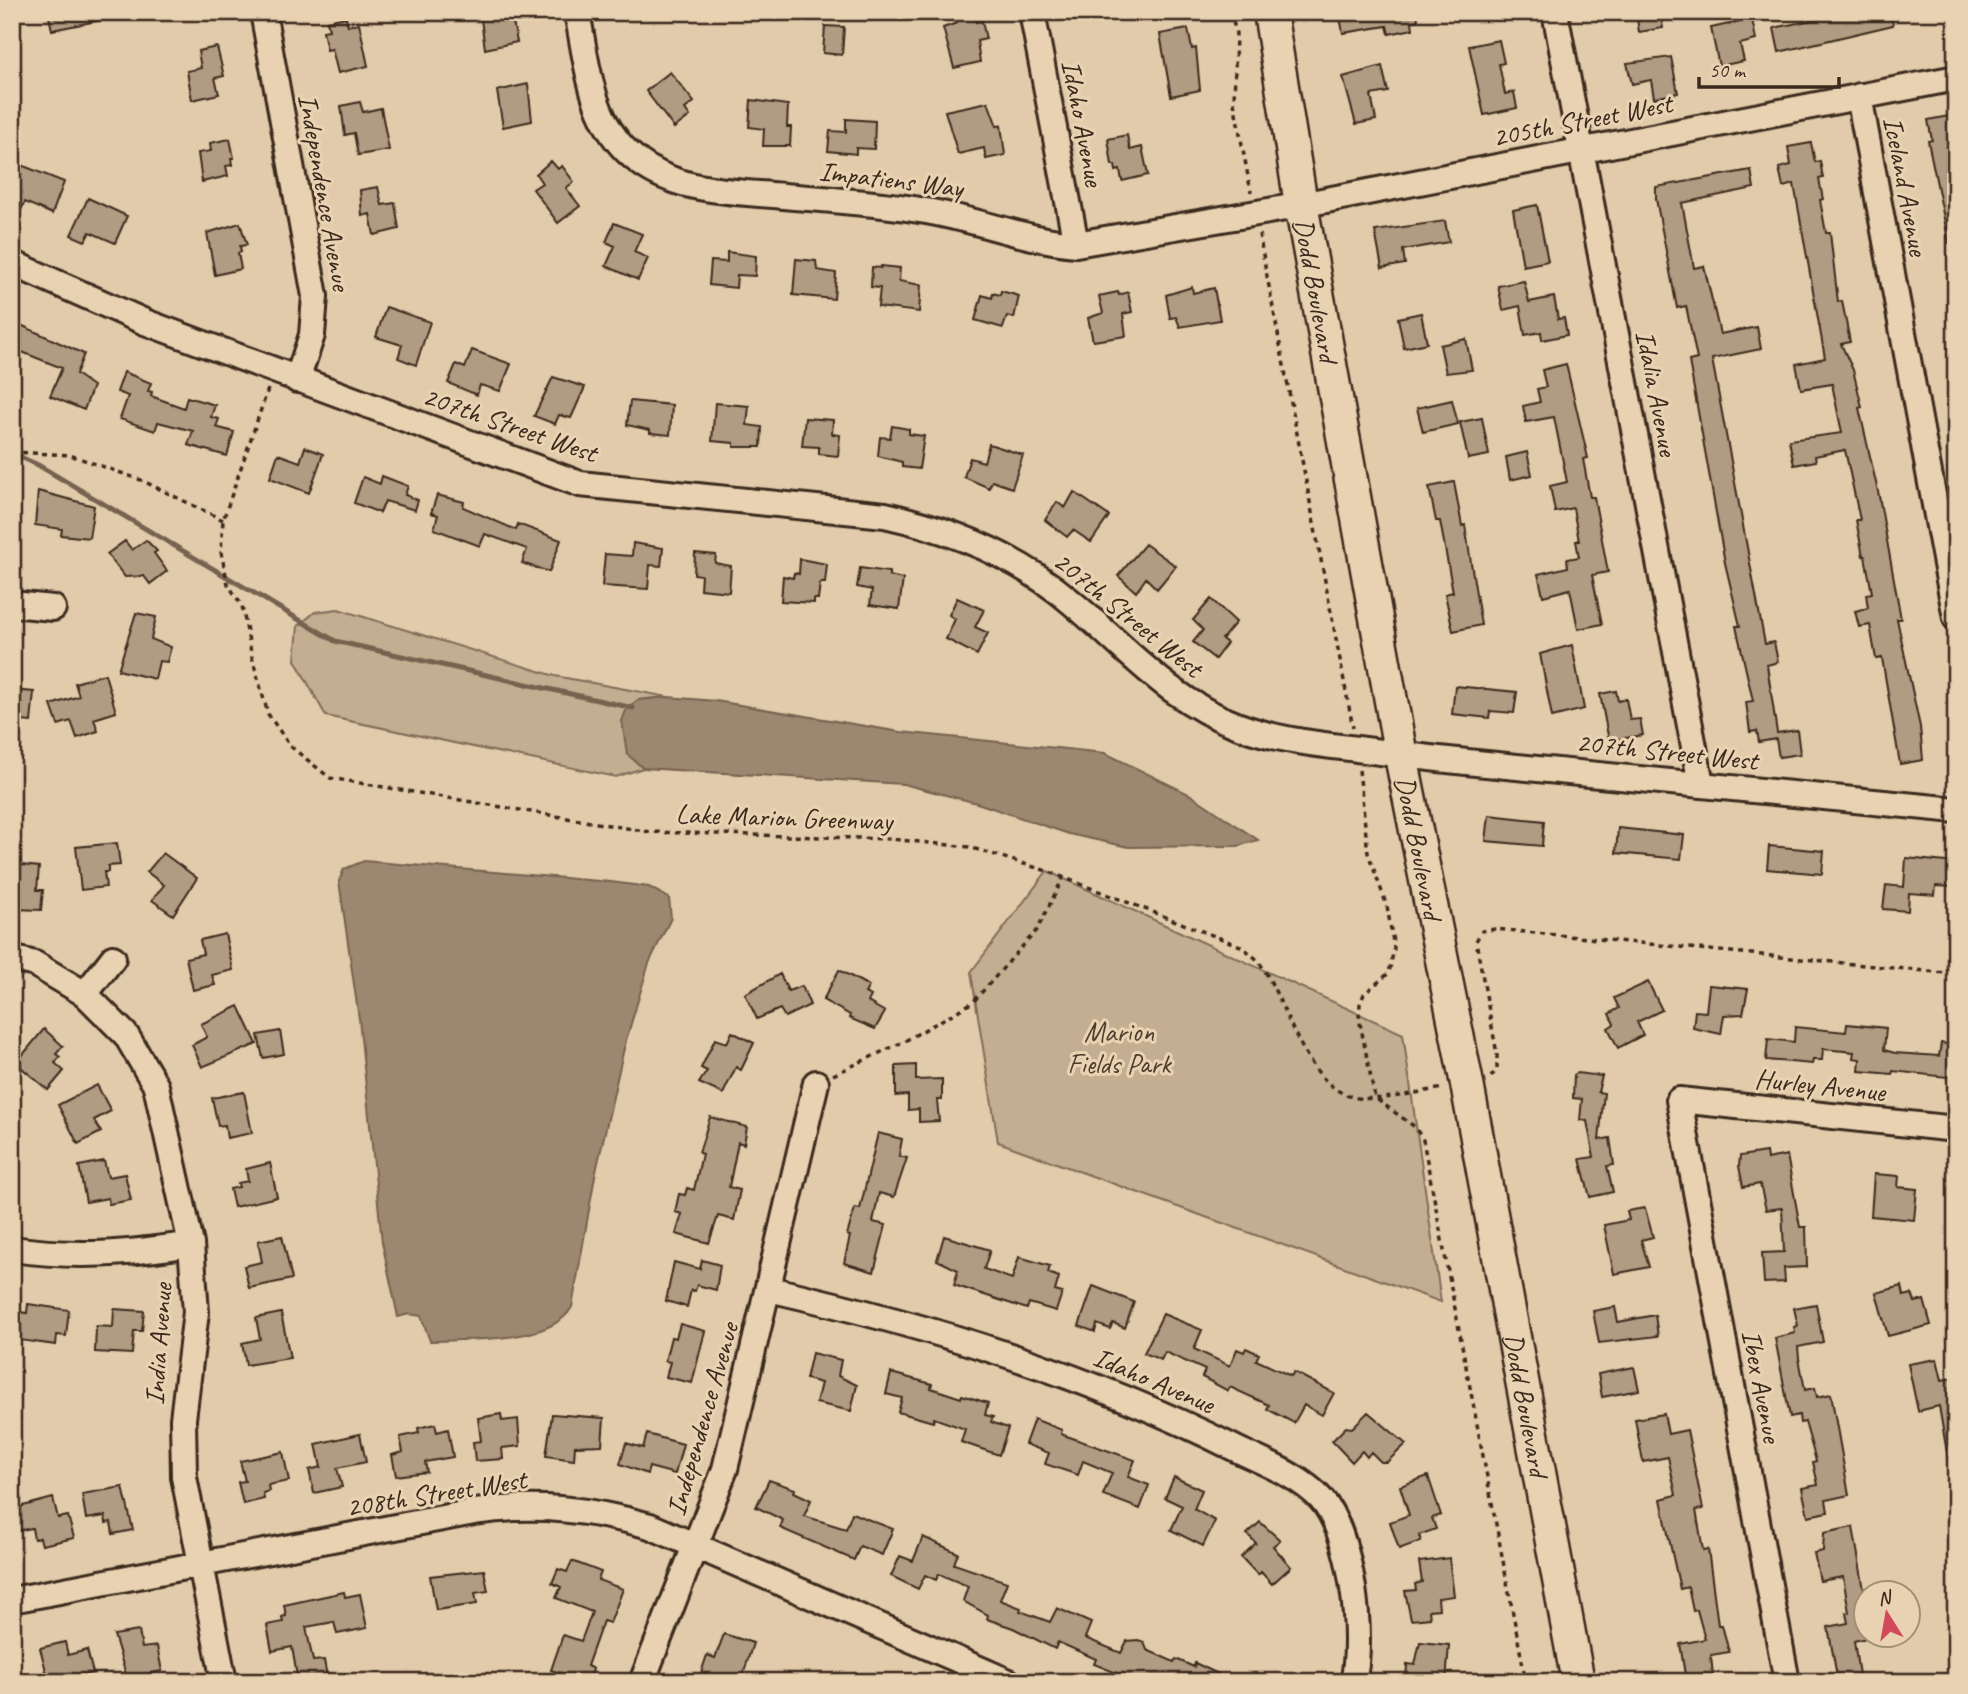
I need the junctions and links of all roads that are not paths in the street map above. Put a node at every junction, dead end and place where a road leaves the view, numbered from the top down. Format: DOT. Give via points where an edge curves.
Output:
graph roads {
  1 [pos="263,12"];
  2 [pos="577,12"];
  3 [pos="1032,12"];
  4 [pos="1270,12"];
  5 [pos="1555,12"];
  6 [pos="1956,78"];
  7 [pos="1858,96"];
  8 [pos="1581,150"];
  9 [pos="1301,204"];
  10 [pos="1076,244"];
  11 [pos="12,263"];
  12 [pos="286,376"];
  13 [pos="12,604"];
  14 [pos="53,608"];
  15 [pos="1956,618"];
  16 [pos="1401,756"];
  17 [pos="1701,784"];
  18 [pos="1956,810"];
  19 [pos="12,958"];
  20 [pos="113,958"];
  21 [pos="85,994"];
  22 [pos="816,1083"];
  23 [pos="1679,1100"];
  24 [pos="1956,1129"];
  25 [pos="191,1244"];
  26 [pos="12,1249"];
  27 [pos="769,1289"];
  28 [pos="697,1545"];
  29 [pos="200,1564"];
  30 [pos="12,1600"];
  31 [pos="997,1679"];
  32 [pos="224,1682"];
  33 [pos="642,1682"];
  34 [pos="1353,1682"];
  35 [pos="1578,1682"];
  36 [pos="1787,1682"];
  1 -- 12 [label="street, Independence Avenue" via="315,296 312,335"];
  2 -- 10 [label="street, Impatiens Way" via="590,84 605,123 631,156 666,178 705,189 926,211 1055,243"];
  3 -- 10 [label="street, Idaho Avenue"];
  4 -- 9 [label="main road, Dodd Boulevard"];
  5 -- 8 [label="street, Idalia Avenue"];
  6 -- 7 [label="street, 205th Street West"];
  7 -- 8 [label="street, 205th Street West"];
  7 -- 15 [label="street, Iceland Avenue"];
  8 -- 9 [label="street, 205th Street West"];
  8 -- 17 [label="street, Idalia Avenue"];
  9 -- 10 [label="street, Impatiens Way"];
  9 -- 16 [label="main road, Dodd Boulevard"];
  11 -- 12 [label="street, 207th Street West" via="145,323"];
  12 -- 16 [label="street, 207th Street West" via="580,484 885,515 947,532 980,544 1042,579 1152,676 1215,717 1287,739"];
  13 -- 14 [label="street"];
  16 -- 17 [label="street, 207th Street West"];
  16 -- 35 [label="main road, Dodd Boulevard"];
  17 -- 18 [label="street, 207th Street West"];
  19 -- 21 [label="street, India Avenue" via="35,964"];
  20 -- 21 [label="street"];
  21 -- 25 [label="street, India Avenue" via="126,1035 156,1086"];
  22 -- 27 [label="street, Independence Avenue"];
  23 -- 24 [label="street, Hurley Avenue"];
  23 -- 36 [label="street, Ibex Avenue"];
  25 -- 26 [label="street" via="122,1255"];
  25 -- 29 [label="street, India Avenue" via="196,1312 183,1419 184,1477"];
  27 -- 28 [label="street, Independence Avenue" via="725,1469"];
  27 -- 34 [label="street, Idaho Avenue" via="914,1325 1036,1363 1156,1411 1300,1482 1322,1500 1341,1532 1357,1624"];
  28 -- 29 [label="street, 208th Street West" via="601,1512 512,1508"];
  28 -- 31 [label="street, 208th Street West"];
  28 -- 33 [label="street, Independence Avenue"];
  29 -- 30 [label="street, 208th Street West"];
  29 -- 32 [label="street, India Avenue"];
}
